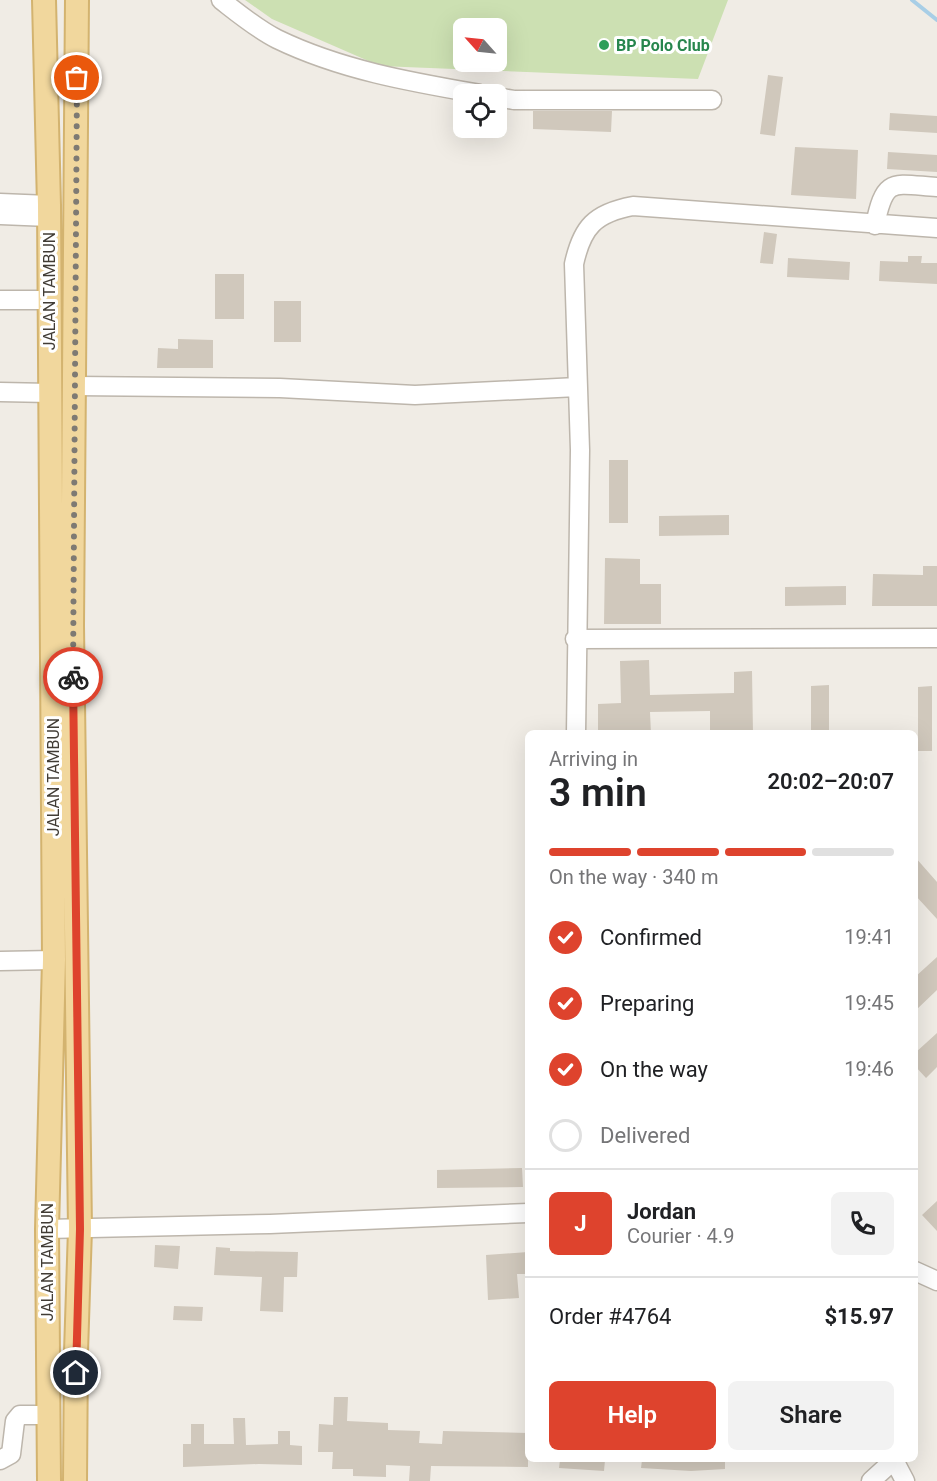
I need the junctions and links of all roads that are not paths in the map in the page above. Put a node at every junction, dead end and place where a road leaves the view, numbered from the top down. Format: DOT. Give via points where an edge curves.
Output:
graph roads {
  1 [pos="44,0"];
  2 [pos="77,0"];
  3 [pos="221,0"];
  4 [pos="453,89"];
  5 [pos="77,98"];
  6 [pos="507,99"];
  7 [pos="712,100"];
  8 [pos="937,187"];
  9 [pos="0,203"];
  10 [pos="51,211"];
  11 [pos="0,215"];
  12 [pos="875,225"];
  13 [pos="937,228"];
  14 [pos="0,300"];
  15 [pos="49,300"];
  16 [pos="76,313"];
  17 [pos="75,386"];
  18 [pos="577,387"];
  19 [pos="0,392"];
  20 [pos="50,393"];
  21 [pos="937,638"];
  22 [pos="575,639"];
  23 [pos="576,730"];
  24 [pos="54,960"];
  25 [pos="0,961"];
  26 [pos="525,1213"];
  27 [pos="46,1229"];
  28 [pos="80,1229"];
  29 [pos="918,1272"];
  30 [pos="937,1281"];
  31 [pos="48,1415"];
  32 [pos="0,1460"];
  33 [pos="892,1462"];
  34 [pos="895,1462"];
  35 [pos="49,1481"];
  36 [pos="75,1481"];
  37 [pos="871,1481"];
  38 [pos="905,1481"];
  1 -- 10 [label="main road, JALAN TAMBUN"];
  2 -- 5 [label="main road, JALAN TAMBUN"];
  3 -- 4 [label="street" via="275,38 310,54 377,75"];
  5 -- 10 [label="main road" via="67,126 65,184"];
  5 -- 16 [label="main road, JALAN TAMBUN"];
  6 -- 7 [label="street"];
  8 -- 12 [label="street" via="896,184 886,189"];
  9 -- 10 [label="street"];
  10 -- 11 [label="street"];
  10 -- 15 [label="main road, JALAN TAMBUN"];
  10 -- 16 [label="main road" via="64,239 68,286"];
  12 -- 13 [label="street"];
  12 -- 18 [label="street" via="633,206 612,210 590,224 579,242 574,264"];
  14 -- 15 [label="street"];
  15 -- 20 [label="main road, JALAN TAMBUN"];
  16 -- 17 [label="main road, JALAN TAMBUN"];
  17 -- 18 [label="street" via="280,388 415,395"];
  17 -- 28 [label="main road, JALAN TAMBUN" via="72,626"];
  18 -- 22 [label="street" via="580,450"];
  19 -- 20 [label="street"];
  20 -- 24 [label="main road, JALAN TAMBUN"];
  21 -- 22 [label="street"];
  22 -- 23 [label="street"];
  24 -- 25 [label="street"];
  24 -- 27 [label="main road, JALAN TAMBUN"];
  26 -- 28 [label="street"];
  27 -- 28 [label="street"];
  27 -- 31 [label="main road, JALAN TAMBUN"];
  28 -- 36 [label="main road, JALAN TAMBUN"];
  29 -- 30 [label="street"];
  31 -- 32 [label="street" via="20,1415 15,1420 11,1454"];
  31 -- 35 [label="main road, JALAN TAMBUN"];
  33 -- 37 [label="street"];
  34 -- 38 [label="street"];
}
